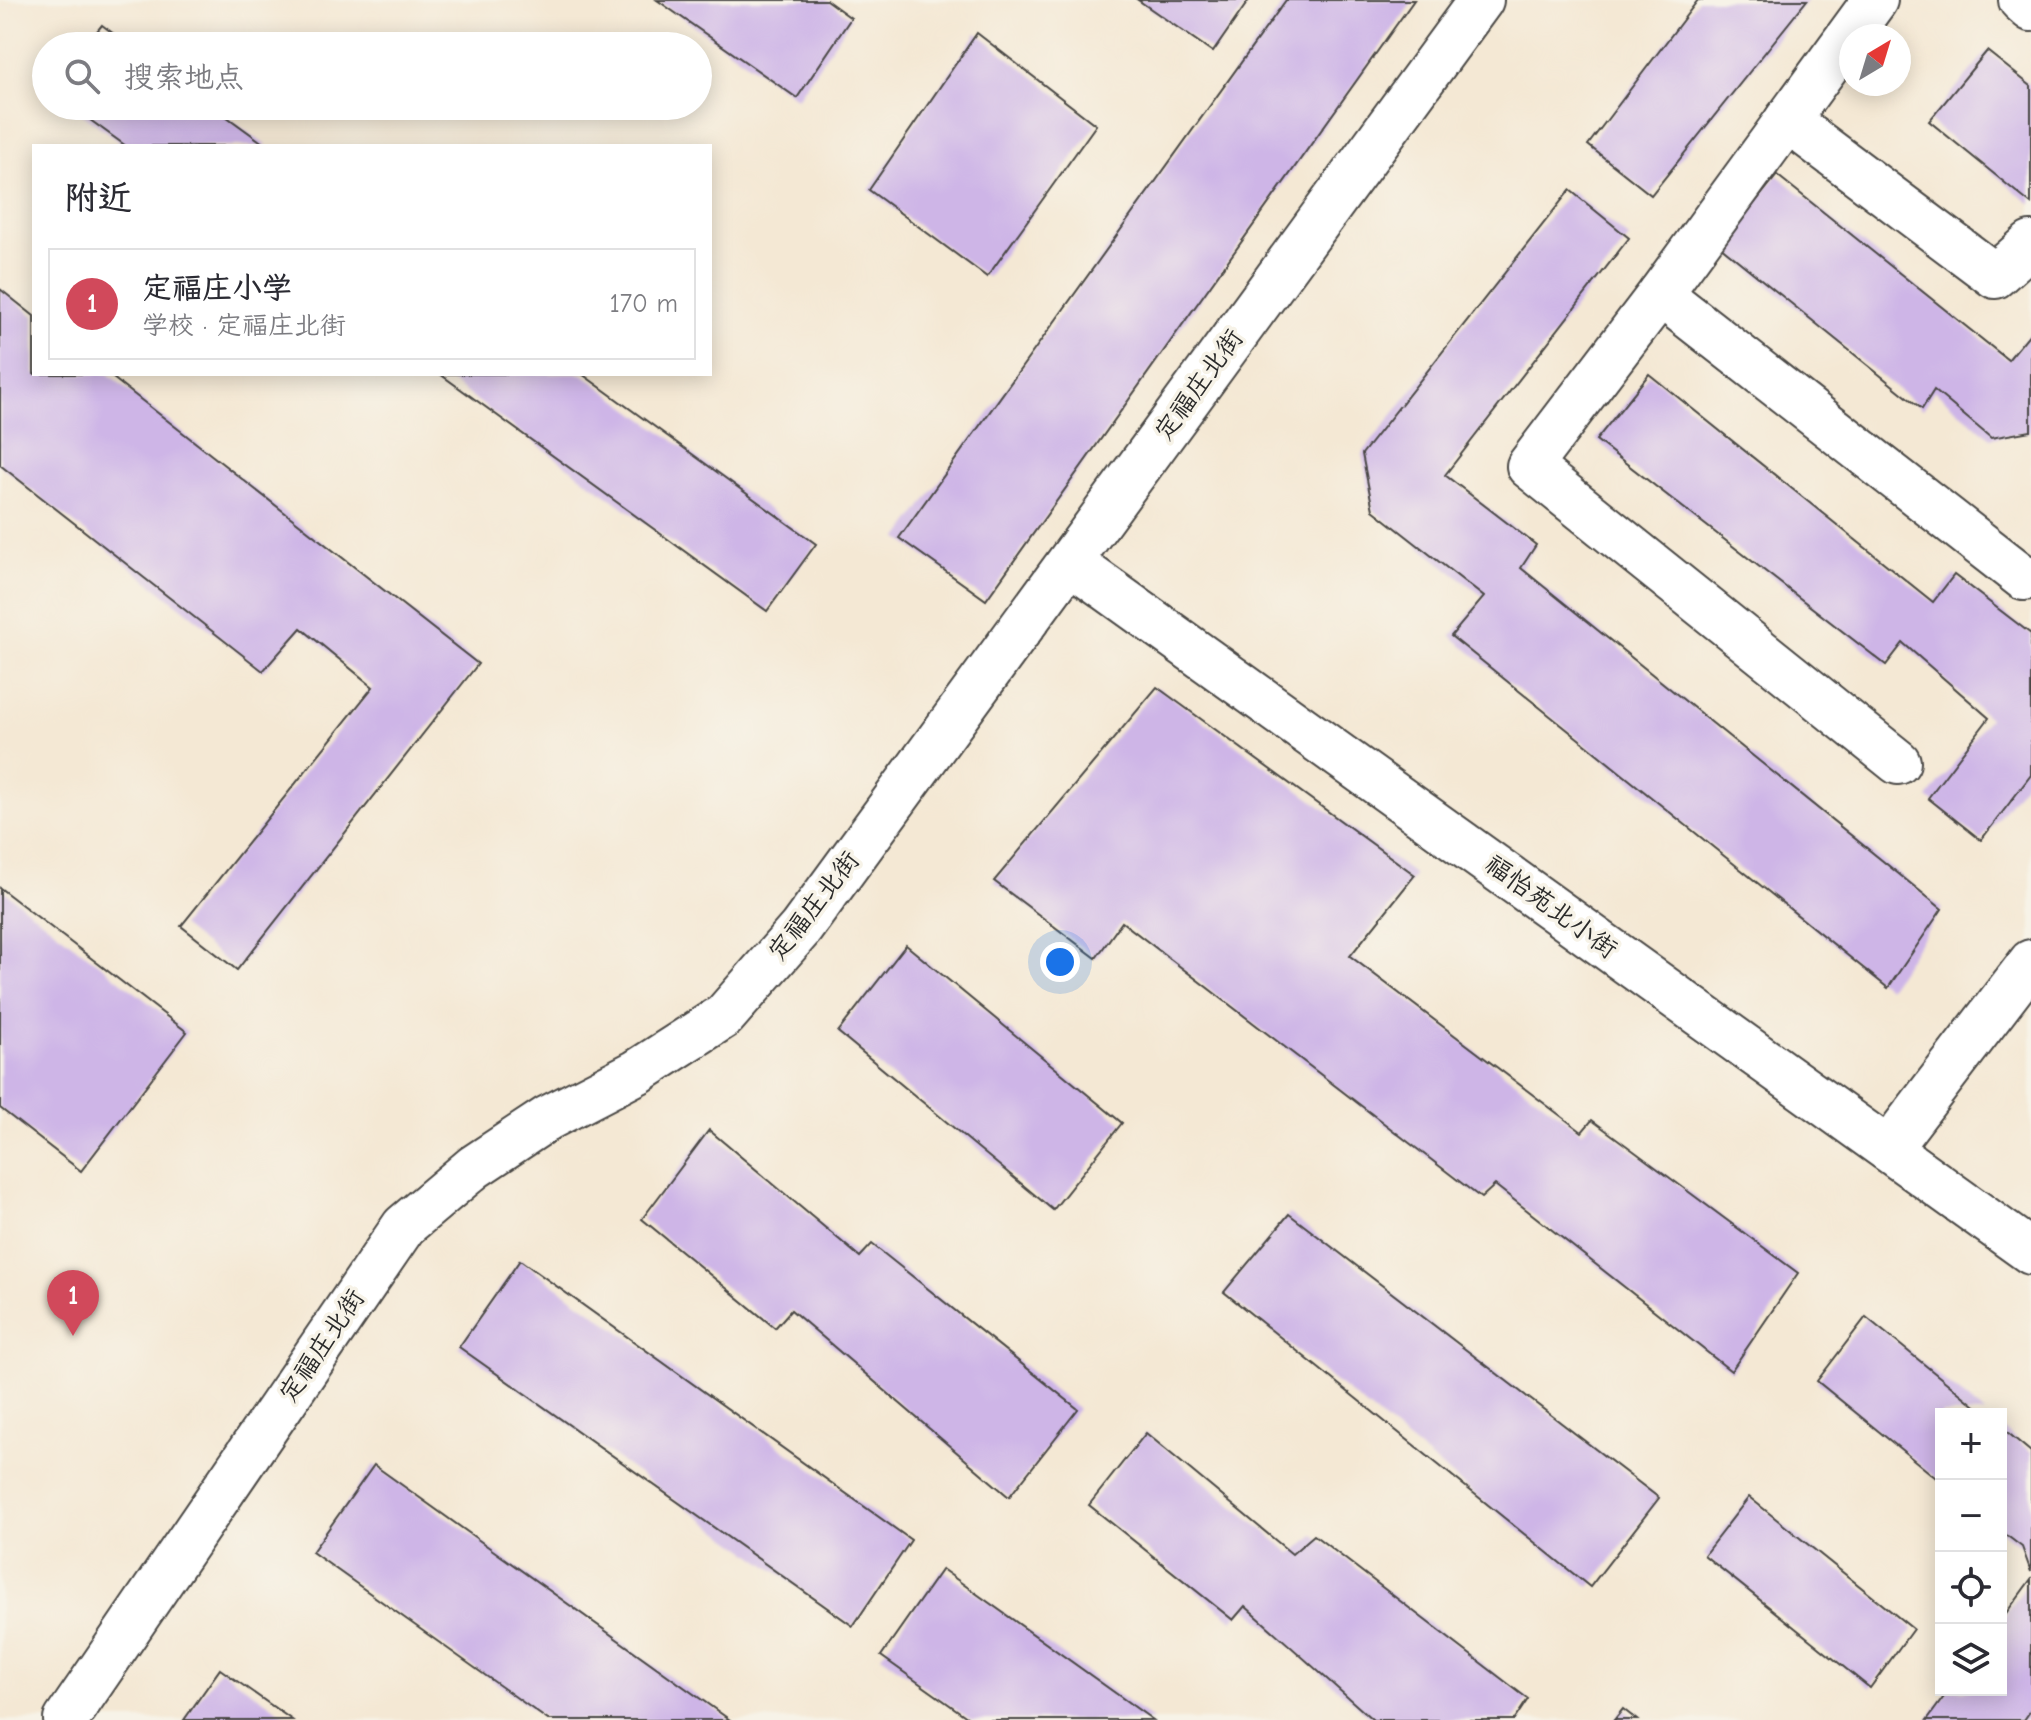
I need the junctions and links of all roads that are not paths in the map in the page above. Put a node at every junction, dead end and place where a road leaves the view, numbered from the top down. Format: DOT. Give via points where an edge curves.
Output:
graph roads {
  1 [pos="1481,0"];
  2 [pos="1875,0"];
  3 [pos="2021,0"];
  4 [pos="2031,9"];
  5 [pos="1787,120"];
  6 [pos="2031,244"];
  7 [pos="1660,294"];
  8 [pos="1070,562"];
  9 [pos="2029,577"];
  10 [pos="1898,762"];
  11 [pos="2031,962"];
  12 [pos="1888,1149"];
  13 [pos="2031,1252"];
  14 [pos="66,1720"];
  1 -- 8 [label="street, 定福庄北街"];
  2 -- 5 [label="street"];
  3 -- 4 [label="street"];
  5 -- 6 [label="street" via="1995,276"];
  5 -- 7 [label="street"];
  7 -- 9 [label="street"];
  7 -- 10 [label="street" via="1529,466"];
  8 -- 12 [label="street, 福怡苑北小街"];
  8 -- 14 [label="street, 定福庄北街" via="801,928 724,1016 637,1072 548,1118 474,1167 404,1226"];
  11 -- 12 [label="street"];
  12 -- 13 [label="street, 福怡苑北小街"];
}
